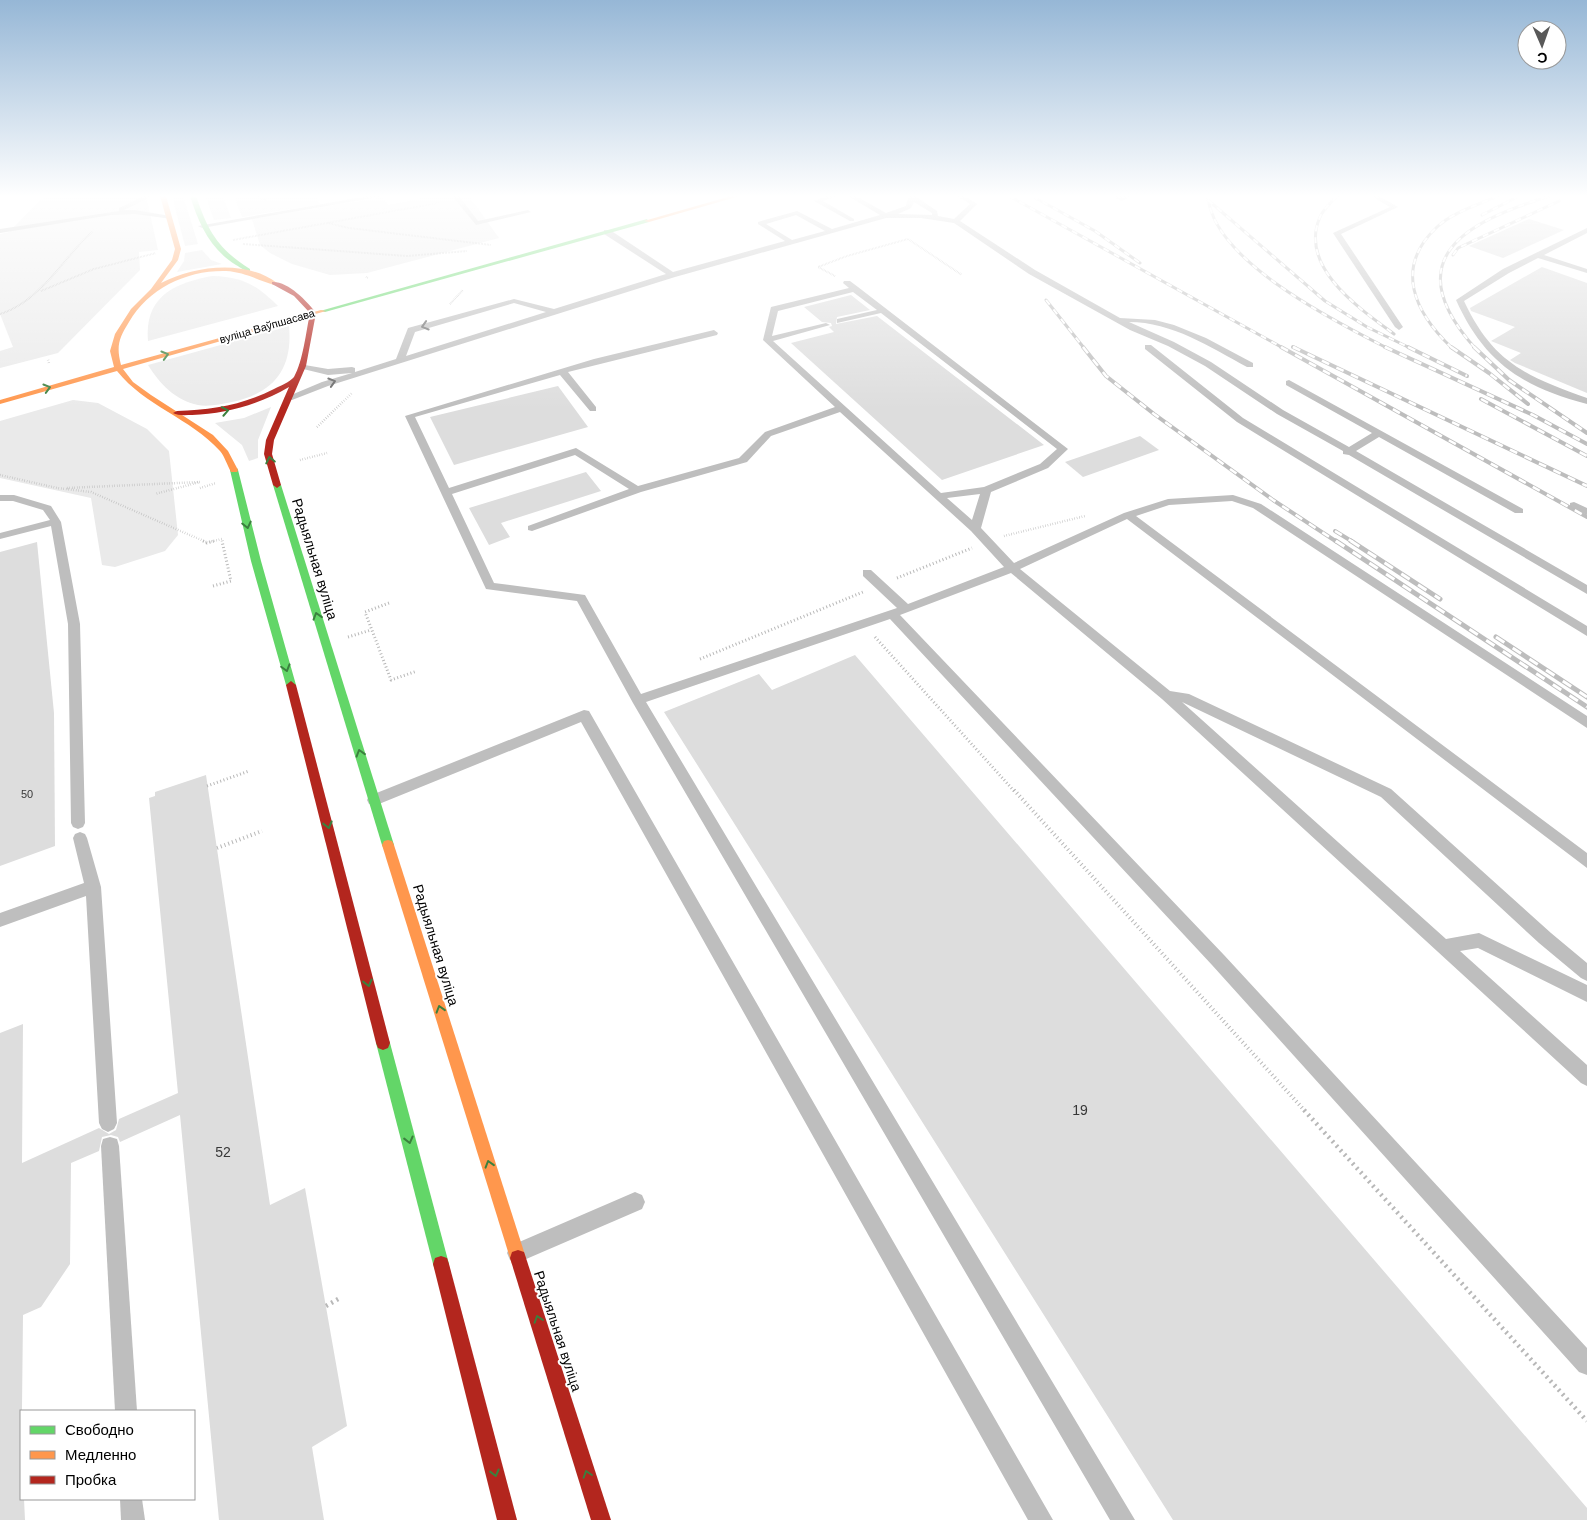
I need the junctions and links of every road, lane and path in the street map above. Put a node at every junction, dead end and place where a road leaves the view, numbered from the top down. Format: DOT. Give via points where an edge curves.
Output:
graph roads {
  1 [pos="59,267"];
  2 [pos="105,267"];
  3 [pos="170,267"];
  4 [pos="242,267"];
  5 [pos="441,267"];
  6 [pos="480,267"];
  7 [pos="659,267"];
  8 [pos="706,267"];
  9 [pos="818,267"];
  10 [pos="950,267"];
  11 [pos="1024,267"];
  12 [pos="1359,267"];
  13 [pos="1514,267"];
  14 [pos="1575,267"];
  15 [pos="249,271"];
  16 [pos="1587,271"];
  17 [pos="962,275"];
  18 [pos="672,276"];
  19 [pos="851,286"];
  20 [pos="153,289"];
  21 [pos="354,290"];
  22 [pos="40,291"];
  23 [pos="311,301"];
  24 [pos="288,308"];
  25 [pos="881,311"];
  26 [pos="556,312"];
  27 [pos="313,313"];
  28 [pos="520,313"];
  29 [pos="0,314"];
  30 [pos="506,318"];
  31 [pos="534,318"];
  32 [pos="1119,320"];
  33 [pos="493,321"];
  34 [pos="840,321"];
  35 [pos="519,323"];
  36 [pos="826,325"];
  37 [pos="479,326"];
  38 [pos="506,327"];
  39 [pos="1399,327"];
  40 [pos="493,331"];
  41 [pos="714,333"];
  42 [pos="767,340"];
  43 [pos="1208,344"];
  44 [pos="1148,347"];
  45 [pos="1188,353"];
  46 [pos="400,361"];
  47 [pos="1250,365"];
  48 [pos="302,366"];
  49 [pos="118,368"];
  50 [pos="376,369"];
  51 [pos="563,372"];
  52 [pos="296,380"];
  53 [pos="1289,383"];
  54 [pos="289,398"];
  55 [pos="1587,401"];
  56 [pos="0,402"];
  57 [pos="842,408"];
  58 [pos="593,409"];
  59 [pos="177,413"];
  60 [pos="317,427"];
  61 [pos="1378,434"];
  62 [pos="1347,452"];
  63 [pos="327,453"];
  64 [pos="300,460"];
  65 [pos="0,475"];
  66 [pos="57,488"];
  67 [pos="636,490"];
  68 [pos="986,490"];
  69 [pos="445,493"];
  70 [pos="155,494"];
  71 [pos="939,496"];
  72 [pos="0,498"];
  73 [pos="1574,505"];
  74 [pos="1519,511"];
  75 [pos="1587,512"];
  76 [pos="1128,515"];
  77 [pos="56,522"];
  78 [pos="532,528"];
  79 [pos="975,529"];
  80 [pos="0,536"];
  81 [pos="1012,568"];
  82 [pos="867,573"];
  83 [pos="213,586"];
  84 [pos="1587,590"];
  85 [pos="390,603"];
  86 [pos="898,611"];
  87 [pos="863,624"];
  88 [pos="1587,632"];
  89 [pos="417,670"];
  90 [pos="1167,696"];
  91 [pos="638,700"];
  92 [pos="1587,724"];
  93 [pos="249,771"];
  94 [pos="207,786"];
  95 [pos="374,800"];
  96 [pos="262,831"];
  97 [pos="217,848"];
  98 [pos="1587,862"];
  99 [pos="93,887"];
  100 [pos="0,920"];
  101 [pos="1444,947"];
  102 [pos="1587,973"];
  103 [pos="1587,994"];
  104 [pos="1587,1077"];
  105 [pos="108,1124"];
  106 [pos="110,1146"];
  107 [pos="635,1202"];
  108 [pos="517,1253"];
  109 [pos="340,1298"];
  110 [pos="326,1306"];
  111 [pos="1587,1364"];
  112 [pos="126,1410"];
  113 [pos="1587,1421"];
  114 [pos="131,1500"];
  115 [pos="133,1520"];
  116 [pos="507,1520"];
  117 [pos="601,1520"];
  118 [pos="1041,1520"];
  119 [pos="1123,1520"];
  1 -- 22 [label="path"];
  2 -- 22 [label="path"];
  3 -- 20 [label="main road"];
  4 -- 15 [label="main road"];
  5 -- 21 [label="main road"];
  6 -- 27 [label="main road, вуліца Ваўпшасава"];
  7 -- 18 [label="lane"];
  8 -- 18 [label="lane"];
  9 -- 19 [label="path"];
  10 -- 17 [label="path"];
  11 -- 32 [label="lane"];
  12 -- 39 [label="lane"];
  13 -- 55 [label="lane" via="1460,300 1468,323 1498,360 1530,380"];
  14 -- 16 [label="lane"];
  15 -- 20 [label="main road" via="195,272"];
  15 -- 23 [label="main road"];
  18 -- 26 [label="lane"];
  19 -- 25 [label="lane"];
  19 -- 42 [label="lane" via="774,309"];
  20 -- 49 [label="main road" via="138,304 115,338 113,356"];
  22 -- 29 [label="path" via="10,312"];
  23 -- 24 [label="main road, вуліца Ваўпшасава"];
  23 -- 27 [label="main road"];
  25 -- 34 [label="lane"];
  25 -- 68 [label="lane" via="1063,449 1044,466"];
  26 -- 31 [label="lane"];
  26 -- 46 [label="lane, one-way" via="514,301 411,330"];
  27 -- 48 [label="main road, Радыяльная вуліца"];
  49 -- 27 [label="main road, вуліца Ваўпшасава, one-way"];
  28 -- 31 [label="lane"];
  30 -- 35 [label="lane"];
  31 -- 35 [label="lane"];
  32 -- 43 [label="lane" via="1168,324"];
  32 -- 45 [label="lane"];
  33 -- 38 [label="lane"];
  35 -- 38 [label="lane"];
  36 -- 42 [label="lane"];
  37 -- 40 [label="lane"];
  38 -- 40 [label="lane"];
  40 -- 46 [label="lane"];
  41 -- 51 [label="lane"];
  42 -- 57 [label="lane"];
  43 -- 45 [label="lane"];
  43 -- 47 [label="lane"];
  44 -- 88 [label="lane" via="1240,420"];
  45 -- 62 [label="lane"];
  46 -- 50 [label="lane"];
  48 -- 50 [label="lane" via="328,372"];
  48 -- 52 [label="main road, Радыяльная вуліца"];
  56 -- 49 [label="main road, вуліца Ваўпшасава, one-way"];
  49 -- 59 [label="main road" via="129,382"];
  54 -- 50 [label="lane, one-way"];
  50 -- 60 [label="path"];
  51 -- 58 [label="lane"];
  51 -- 69 [label="lane" via="410,416"];
  52 -- 54 [label="main road, Радыяльная вуліца"];
  59 -- 52 [label="main road, one-way" via="210,414 246,406 264,400"];
  53 -- 61 [label="lane"];
  95 -- 54 [label="main road, Радыяльная вуліца, one-way" via="268,454 270,440"];
  57 -- 67 [label="lane" via="768,434 743,460"];
  57 -- 71 [label="lane"];
  59 -- 116 [label="main road, one-way" via="215,439 232,462"];
  61 -- 62 [label="lane"];
  61 -- 74 [label="lane"];
  62 -- 84 [label="lane" via="1401,480"];
  63 -- 64 [label="path"];
  65 -- 66 [label="path"];
  66 -- 70 [label="path" via="200,482"];
  66 -- 83 [label="path" via="91,492 207,543 222,539 231,581"];
  67 -- 69 [label="lane" via="576,452"];
  67 -- 78 [label="lane"];
  68 -- 71 [label="lane"];
  68 -- 79 [label="lane"];
  69 -- 91 [label="lane" via="490,586 582,598"];
  71 -- 79 [label="lane"];
  72 -- 77 [label="lane" via="14,498 47,508"];
  73 -- 75 [label="lane"];
  76 -- 81 [label="lane"];
  76 -- 92 [label="lane" via="1168,502 1233,498 1257,506"];
  76 -- 98 [label="lane"];
  77 -- 80 [label="lane"];
  77 -- 99 [label="lane" via="74,624 79,831"];
  79 -- 81 [label="lane"];
  81 -- 86 [label="lane"];
  81 -- 90 [label="lane"];
  82 -- 86 [label="lane"];
  85 -- 89 [label="path" via="365,612 391,680"];
  86 -- 87 [label="lane"];
  86 -- 111 [label="lane"];
  87 -- 91 [label="lane"];
  87 -- 113 [label="path"];
  90 -- 101 [label="lane"];
  90 -- 102 [label="lane" via="1184,697 1386,793 1544,938"];
  91 -- 119 [label="lane"];
  93 -- 94 [label="path"];
  108 -- 95 [label="main road, Радыяльная вуліца, one-way"];
  95 -- 118 [label="lane" via="584,715"];
  96 -- 97 [label="path"];
  99 -- 100 [label="lane"];
  99 -- 105 [label="lane"];
  101 -- 103 [label="lane" via="1479,940"];
  101 -- 104 [label="lane"];
  106 -- 112 [label="lane"];
  107 -- 108 [label="lane"];
  117 -- 108 [label="main road, Радыяльная вуліца, one-way"];
  109 -- 110 [label="path"];
  114 -- 115 [label="lane"];
}
